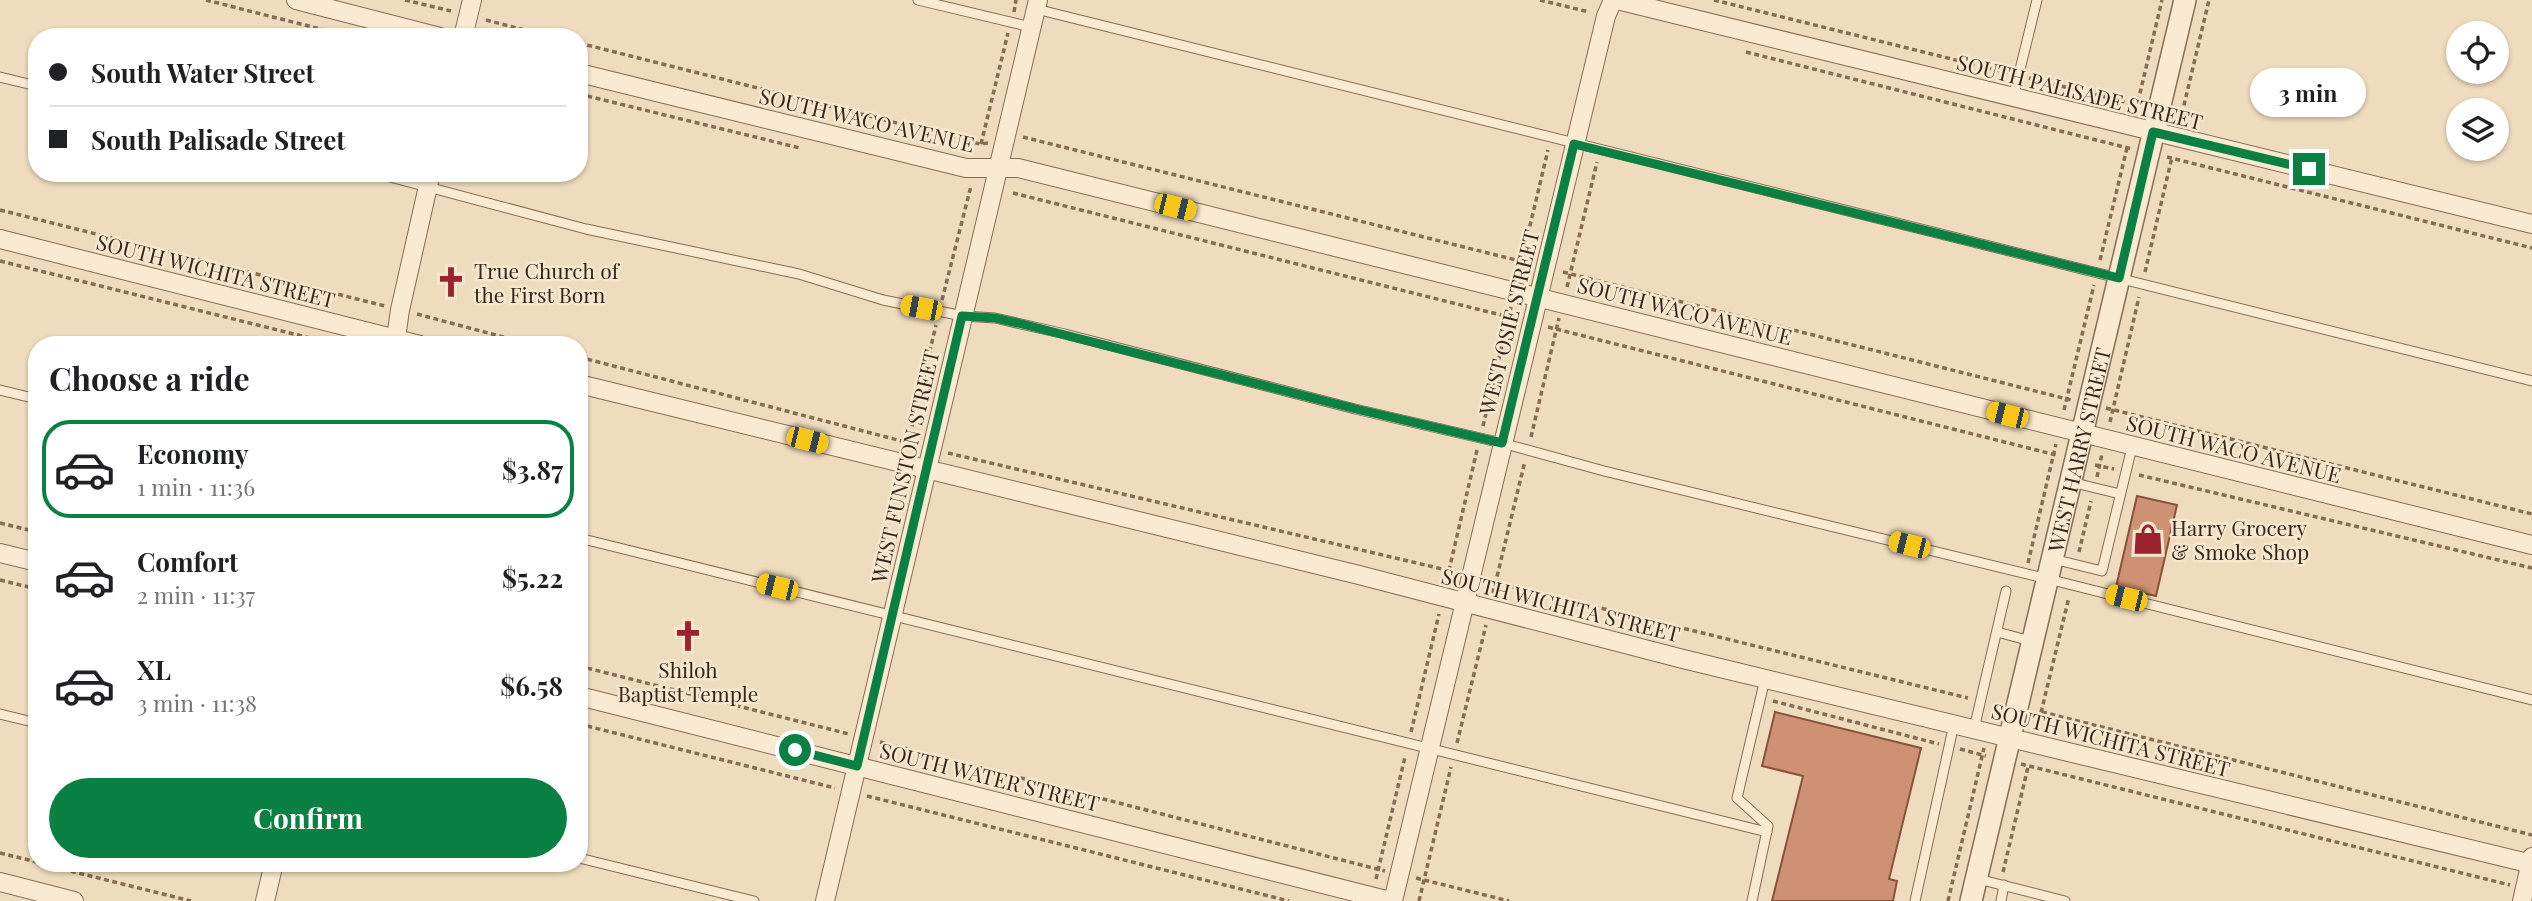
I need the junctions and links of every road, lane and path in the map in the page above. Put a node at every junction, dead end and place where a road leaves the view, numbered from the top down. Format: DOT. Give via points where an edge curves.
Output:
graph roads {
  1 [pos="206,0"];
  2 [pos="296,0"];
  3 [pos="472,0"];
  4 [pos="918,0"];
  5 [pos="1016,0"];
  6 [pos="1540,0"];
  7 [pos="1714,0"];
  8 [pos="2037,0"];
  9 [pos="2162,0"];
  10 [pos="2185,0"];
  11 [pos="1612,5"];
  12 [pos="1035,12"];
  13 [pos="1011,22"];
  14 [pos="316,28"];
  15 [pos="405,28"];
  16 [pos="465,28"];
  17 [pos="588,46"];
  18 [pos="1735,49"];
  19 [pos="588,75"];
  20 [pos="2019,75"];
  21 [pos="0,77"];
  22 [pos="28,84"];
  23 [pos="588,96"];
  24 [pos="2013,98"];
  25 [pos="2138,105"];
  26 [pos="2132,127"];
  27 [pos="1556,138"];
  28 [pos="1004,140"];
  29 [pos="2151,143"];
  30 [pos="980,144"];
  31 [pos="1574,144"];
  32 [pos="800,148"];
  33 [pos="2127,148"];
  34 [pos="1597,160"];
  35 [pos="975,168"];
  36 [pos="998,168"];
  37 [pos="430,182"];
  38 [pos="436,182"];
  39 [pos="0,210"];
  40 [pos="2532,225"];
  41 [pos="0,239"];
  42 [pos="2532,248"];
  43 [pos="0,261"];
  44 [pos="1522,261"];
  45 [pos="1544,267"];
  46 [pos="2097,273"];
  47 [pos="1570,274"];
  48 [pos="2119,278"];
  49 [pos="1515,290"];
  50 [pos="1537,296"];
  51 [pos="1563,303"];
  52 [pos="400,310"];
  53 [pos="940,312"];
  54 [pos="962,316"];
  55 [pos="302,336"];
  56 [pos="373,336"];
  57 [pos="397,336"];
  58 [pos="499,336"];
  59 [pos="588,359"];
  60 [pos="2532,381"];
  61 [pos="588,386"];
  62 [pos="0,390"];
  63 [pos="28,397"];
  64 [pos="2067,399"];
  65 [pos="2089,404"];
  66 [pos="2059,429"];
  67 [pos="2082,434"];
  68 [pos="1480,438"];
  69 [pos="908,443"];
  70 [pos="1502,443"];
  71 [pos="2132,447"];
  72 [pos="931,449"];
  73 [pos="1528,450"];
  74 [pos="2033,450"];
  75 [pos="2053,455"];
  76 [pos="2076,460"];
  77 [pos="909,465"];
  78 [pos="926,470"];
  79 [pos="2126,472"];
  80 [pos="2071,482"];
  81 [pos="2120,494"];
  82 [pos="2532,514"];
  83 [pos="0,523"];
  84 [pos="28,530"];
  85 [pos="588,540"];
  86 [pos="2532,545"];
  87 [pos="0,553"];
  88 [pos="28,560"];
  89 [pos="2532,568"];
  90 [pos="2050,569"];
  91 [pos="1449,571"];
  92 [pos="2025,573"];
  93 [pos="1470,576"];
  94 [pos="0,580"];
  95 [pos="1496,582"];
  96 [pos="28,587"];
  97 [pos="2006,592"];
  98 [pos="1443,597"];
  99 [pos="1464,602"];
  100 [pos="1489,609"];
  101 [pos="892,616"];
  102 [pos="1997,632"];
  103 [pos="2033,641"];
  104 [pos="588,668"];
  105 [pos="1765,679"];
  106 [pos="588,698"];
  107 [pos="2532,700"];
  108 [pos="1980,701"];
  109 [pos="2041,712"];
  110 [pos="0,714"];
  111 [pos="28,721"];
  112 [pos="1954,724"];
  113 [pos="588,726"];
  114 [pos="1981,731"];
  115 [pos="864,738"];
  116 [pos="2010,738"];
  117 [pos="1408,742"];
  118 [pos="1429,747"];
  119 [pos="1966,751"];
  120 [pos="1454,753"];
  121 [pos="1982,755"];
  122 [pos="2005,760"];
  123 [pos="857,766"];
  124 [pos="851,792"];
  125 [pos="1767,832"];
  126 [pos="2532,835"];
  127 [pos="0,853"];
  128 [pos="588,860"];
  129 [pos="28,861"];
  130 [pos="2532,862"];
  131 [pos="1379,869"];
  132 [pos="73,872"];
  133 [pos="272,872"];
  134 [pos="1399,874"];
  135 [pos="1976,879"];
  136 [pos="1424,880"];
  137 [pos="0,882"];
  138 [pos="2004,886"];
  139 [pos="2523,895"];
  140 [pos="1385,900"];
  141 [pos="74,901"];
  142 [pos="191,901"];
  143 [pos="265,901"];
  144 [pos="754,901"];
  145 [pos="825,901"];
  146 [pos="1289,901"];
  147 [pos="1419,901"];
  148 [pos="1509,901"];
  149 [pos="1752,901"];
  150 [pos="1915,901"];
  151 [pos="1948,901"];
  152 [pos="1971,901"];
  153 [pos="2001,901"];
  154 [pos="2065,901"];
  1 -- 14 [label="path"];
  2 -- 15 [label="street"];
  3 -- 16 [label="street"];
  4 -- 13 [label="lane"];
  5 -- 13 [label="path"];
  6 -- 11 [label="path"];
  7 -- 20 [label="path"];
  8 -- 20 [label="lane"];
  9 -- 25 [label="path"];
  10 -- 29 [label="street, WEST HARRY STREET"];
  11 -- 24 [label="street, SOUTH PALISADE STREET"];
  11 -- 31 [label="street, WEST OSIE STREET"];
  12 -- 13 [label="lane"];
  12 -- 27 [label="lane"];
  12 -- 28 [label="street, WEST FUNSTON STREET"];
  13 -- 30 [label="path"];
  17 -- 30 [label="path"];
  18 -- 33 [label="path"];
  19 -- 35 [label="street, SOUTH WACO AVENUE"];
  20 -- 24 [label="lane"];
  20 -- 25 [label="path"];
  21 -- 22 [label="lane"];
  23 -- 32 [label="path"];
  24 -- 26 [label="street, SOUTH PALISADE STREET"];
  25 -- 26 [label="path"];
  26 -- 29 [label="street, SOUTH PALISADE STREET"];
  26 -- 33 [label="path"];
  27 -- 31 [label="lane"];
  27 -- 44 [label="path" via="1548,150"];
  28 -- 30 [label="path"];
  28 -- 36 [label="street, WEST FUNSTON STREET"];
  28 -- 44 [label="path" via="1021,137"];
  29 -- 33 [label="path"];
  29 -- 40 [label="street, SOUTH PALISADE STREET"];
  29 -- 42 [label="path"];
  29 -- 48 [label="street, WEST HARRY STREET"];
  30 -- 35 [label="path"];
  31 -- 45 [label="street, WEST OSIE STREET"];
  31 -- 46 [label="lane"];
  33 -- 46 [label="path"];
  34 -- 47 [label="path"];
  35 -- 36 [label="street, SOUTH WACO AVENUE"];
  35 -- 53 [label="path"];
  36 -- 49 [label="street, SOUTH WACO AVENUE" via="1018,168"];
  36 -- 54 [label="street, WEST FUNSTON STREET"];
  37 -- 52 [label="street"];
  38 -- 53 [label="lane" via="586,229 799,274"];
  39 -- 52 [label="path"];
  41 -- 56 [label="street, SOUTH WICHITA STREET"];
  43 -- 55 [label="path"];
  44 -- 45 [label="path"];
  44 -- 49 [label="path"];
  45 -- 47 [label="path"];
  45 -- 50 [label="street, WEST OSIE STREET"];
  46 -- 48 [label="lane"];
  46 -- 64 [label="path"];
  47 -- 51 [label="path"];
  47 -- 64 [label="path"];
  48 -- 60 [label="lane"];
  48 -- 65 [label="street, WEST HARRY STREET"];
  49 -- 50 [label="street, SOUTH WACO AVENUE"];
  49 -- 68 [label="path"];
  50 -- 51 [label="street, SOUTH WACO AVENUE"];
  50 -- 70 [label="street, WEST OSIE STREET"];
  51 -- 66 [label="street, SOUTH WACO AVENUE"];
  51 -- 73 [label="path"];
  52 -- 57 [label="street"];
  52 -- 58 [label="path"];
  53 -- 54 [label="lane"];
  53 -- 69 [label="path"];
  54 -- 68 [label="lane" via="1054,331"];
  54 -- 72 [label="street, WEST FUNSTON STREET"];
  59 -- 69 [label="path"];
  61 -- 77 [label="street, SOUTH WICHITA STREET"];
  62 -- 63 [label="lane"];
  64 -- 65 [label="path"];
  64 -- 66 [label="path"];
  65 -- 67 [label="street, WEST HARRY STREET"];
  65 -- 82 [label="path"];
  66 -- 67 [label="street, SOUTH WACO AVENUE"];
  66 -- 75 [label="path"];
  67 -- 71 [label="street, SOUTH WACO AVENUE"];
  67 -- 76 [label="street, WEST HARRY STREET"];
  68 -- 70 [label="lane"];
  68 -- 91 [label="path"];
  69 -- 72 [label="path"];
  69 -- 77 [label="path"];
  70 -- 73 [label="lane"];
  70 -- 93 [label="street, WEST OSIE STREET"];
  71 -- 79 [label="lane"];
  71 -- 86 [label="street, SOUTH WACO AVENUE"];
  72 -- 78 [label="street, WEST FUNSTON STREET"];
  72 -- 91 [label="path"];
  73 -- 92 [label="lane"];
  73 -- 95 [label="path"];
  74 -- 75 [label="path"];
  75 -- 76 [label="path"];
  75 -- 92 [label="path"];
  76 -- 79 [label="path"];
  76 -- 80 [label="street, WEST HARRY STREET"];
  77 -- 78 [label="street, SOUTH WICHITA STREET"];
  78 -- 98 [label="street, SOUTH WICHITA STREET"];
  78 -- 101 [label="street, WEST FUNSTON STREET"];
  79 -- 81 [label="lane"];
  79 -- 89 [label="path"];
  80 -- 81 [label="lane"];
  80 -- 90 [label="street, WEST HARRY STREET"];
  81 -- 90 [label="lane" via="2102,571"];
  83 -- 84 [label="path"];
  85 -- 101 [label="lane"];
  87 -- 88 [label="street"];
  90 -- 92 [label="lane"];
  90 -- 103 [label="street, WEST HARRY STREET"];
  90 -- 107 [label="lane"];
  91 -- 93 [label="path"];
  91 -- 98 [label="path"];
  93 -- 95 [label="path"];
  93 -- 99 [label="street, WEST OSIE STREET"];
  94 -- 96 [label="path"];
  95 -- 100 [label="path"];
  95 -- 108 [label="path"];
  97 -- 102 [label="lane"];
  98 -- 99 [label="street, SOUTH WICHITA STREET"];
  98 -- 117 [label="path"];
  99 -- 100 [label="street, SOUTH WICHITA STREET"];
  99 -- 118 [label="street, WEST OSIE STREET"];
  100 -- 105 [label="street, SOUTH WICHITA STREET"];
  100 -- 120 [label="path"];
  101 -- 115 [label="street, WEST FUNSTON STREET"];
  101 -- 117 [label="lane"];
  102 -- 103 [label="lane"];
  102 -- 108 [label="lane"];
  103 -- 116 [label="street, WEST HARRY STREET"];
  104 -- 115 [label="path"];
  105 -- 112 [label="street, SOUTH WICHITA STREET"];
  105 -- 125 [label="lane" via="1738,798 1769,826"];
  106 -- 123 [label="street, SOUTH WATER STREET"];
  108 -- 114 [label="lane"];
  109 -- 126 [label="path"];
  110 -- 111 [label="lane"];
  112 -- 114 [label="street, SOUTH WICHITA STREET"];
  112 -- 150 [label="lane"];
  113 -- 124 [label="path"];
  114 -- 116 [label="street, SOUTH WICHITA STREET"];
  114 -- 121 [label="path"];
  115 -- 123 [label="street, WEST FUNSTON STREET"];
  115 -- 131 [label="path"];
  116 -- 122 [label="street, WEST HARRY STREET"];
  116 -- 130 [label="street, SOUTH WICHITA STREET"];
  117 -- 118 [label="lane"];
  117 -- 131 [label="path"];
  118 -- 120 [label="lane"];
  118 -- 134 [label="street, WEST OSIE STREET"];
  119 -- 121 [label="path"];
  120 -- 125 [label="lane"];
  120 -- 136 [label="path"];
  121 -- 122 [label="path"];
  121 -- 151 [label="path"];
  122 -- 135 [label="street, WEST HARRY STREET"];
  122 -- 139 [label="path"];
  123 -- 124 [label="street, WEST FUNSTON STREET"];
  123 -- 140 [label="street, SOUTH WATER STREET"];
  124 -- 145 [label="street, WEST FUNSTON STREET"];
  124 -- 146 [label="path"];
  125 -- 149 [label="lane"];
  127 -- 129 [label="path"];
  128 -- 144 [label="lane"];
  130 -- 139 [label="street"];
  131 -- 134 [label="path"];
  131 -- 140 [label="path"];
  132 -- 142 [label="path"];
  133 -- 143 [label="street"];
  134 -- 136 [label="path"];
  134 -- 140 [label="street, WEST OSIE STREET"];
  135 -- 138 [label="lane"];
  135 -- 152 [label="street, WEST HARRY STREET"];
  136 -- 147 [label="path"];
  136 -- 148 [label="path"];
  137 -- 141 [label="street"];
  138 -- 153 [label="lane"];
  138 -- 154 [label="lane"];
}
